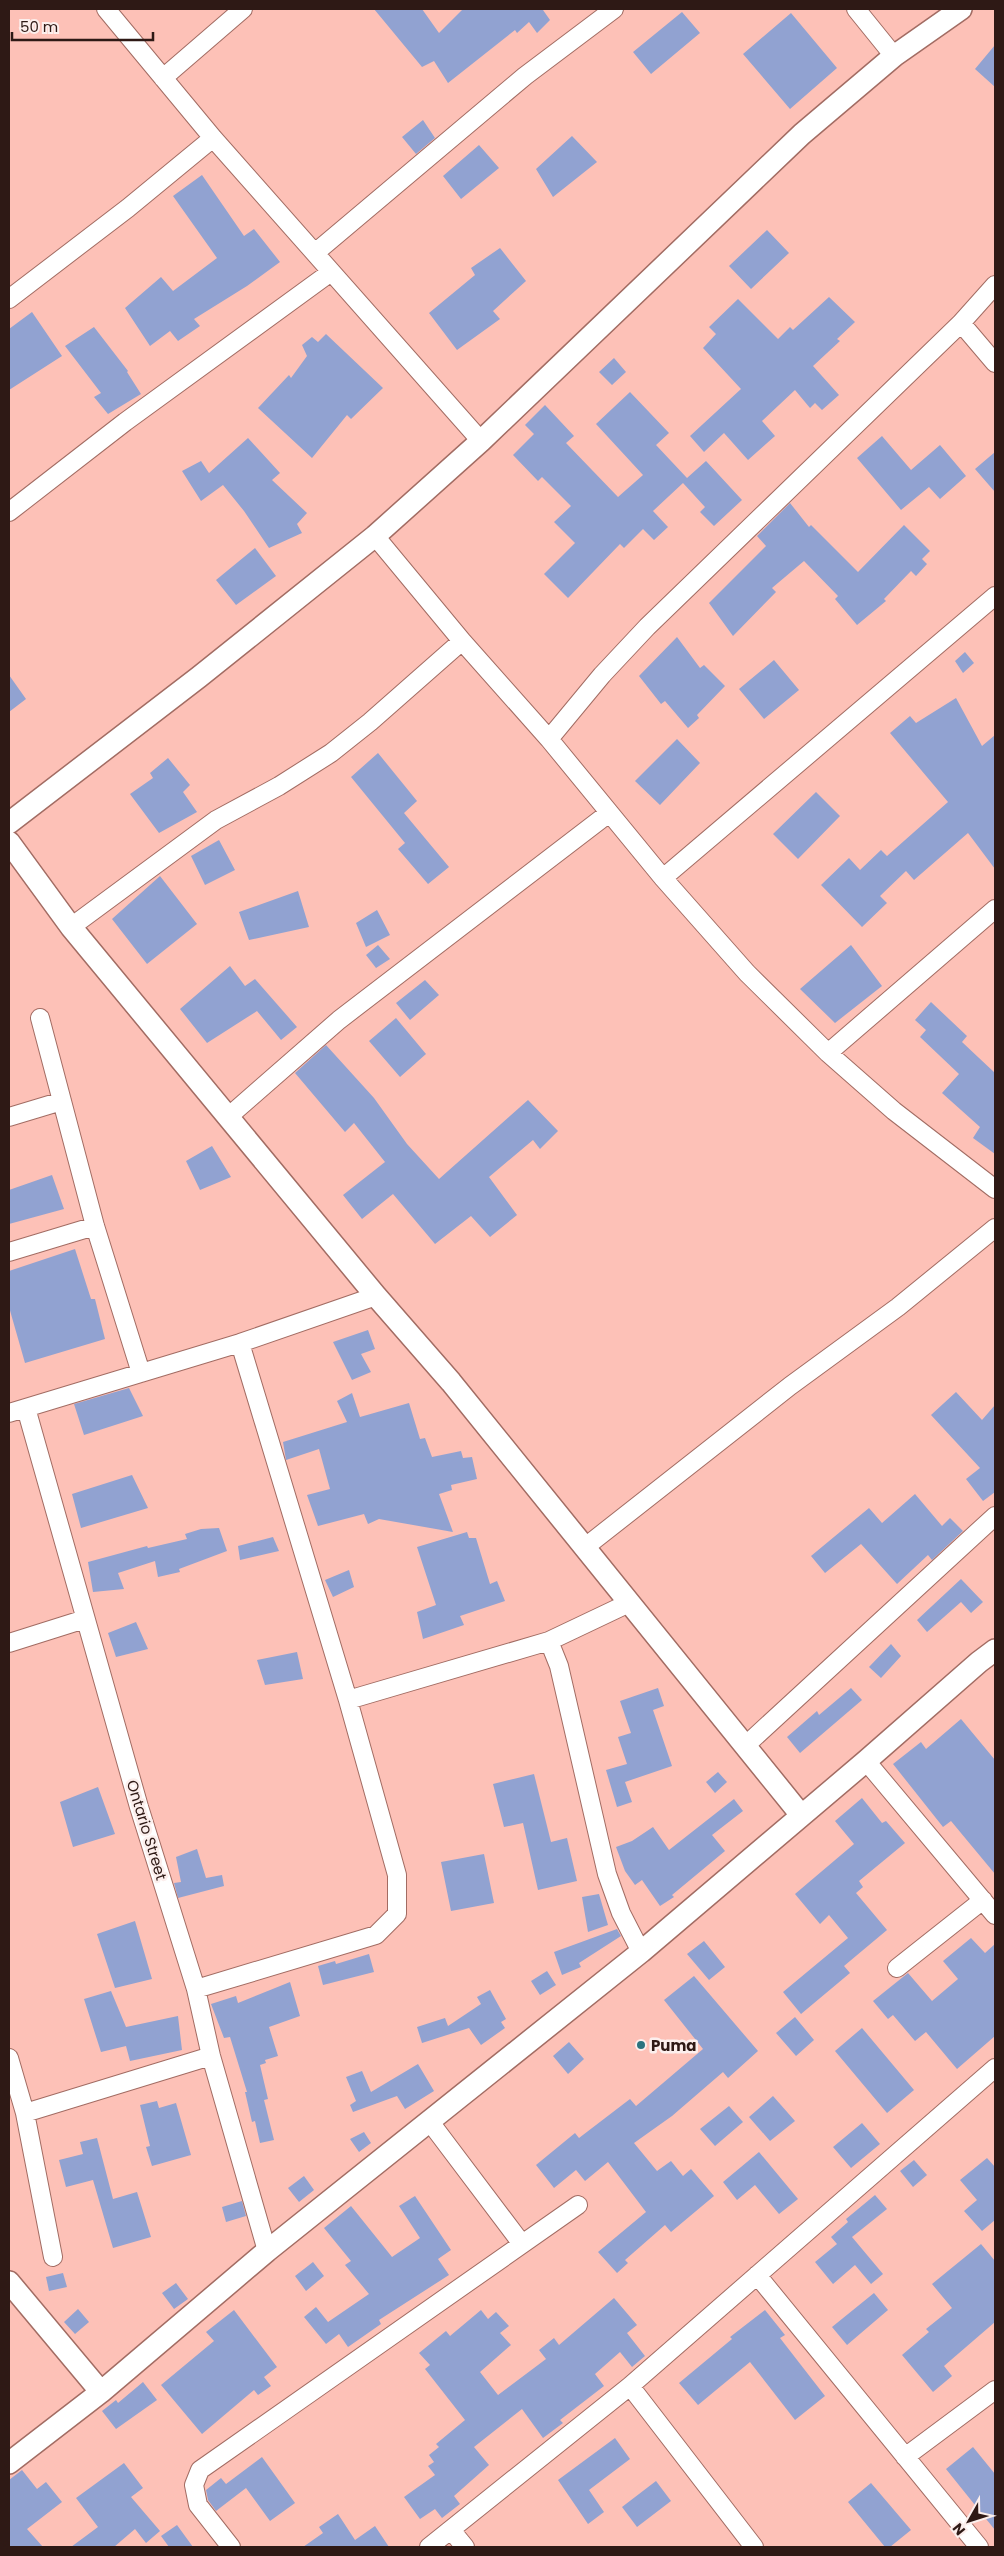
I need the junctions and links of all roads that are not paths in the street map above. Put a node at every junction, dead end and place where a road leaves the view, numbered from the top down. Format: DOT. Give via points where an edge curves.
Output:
graph roads {
  1 [pos="106,9"];
  2 [pos="243,9"];
  3 [pos="614,9"];
  4 [pos="856,9"];
  5 [pos="961,9"];
  6 [pos="894,56"];
  7 [pos="163,78"];
  8 [pos="213,138"];
  9 [pos="315,253"];
  10 [pos="331,272"];
  11 [pos="995,285"];
  12 [pos="9,299"];
  13 [pos="961,323"];
  14 [pos="995,363"];
  15 [pos="480,441"];
  16 [pos="9,512"];
  17 [pos="375,536"];
  18 [pos="995,596"];
  19 [pos="462,641"];
  20 [pos="549,739"];
  21 [pos="609,813"];
  22 [pos="9,823"];
  23 [pos="9,842"];
  24 [pos="663,878"];
  25 [pos="995,909"];
  26 [pos="71,927"];
  27 [pos="40,1018"];
  28 [pos="828,1053"];
  29 [pos="62,1101"];
  30 [pos="9,1117"];
  31 [pos="228,1117"];
  32 [pos="995,1189"];
  33 [pos="94,1226"];
  34 [pos="995,1228"];
  35 [pos="9,1252"];
  36 [pos="376,1296"];
  37 [pos="240,1343"];
  38 [pos="141,1373"];
  39 [pos="26,1408"];
  40 [pos="9,1413"];
  41 [pos="995,1516"];
  42 [pos="584,1548"];
  43 [pos="629,1603"];
  44 [pos="85,1619"];
  45 [pos="549,1642"];
  46 [pos="9,1643"];
  47 [pos="995,1650"];
  48 [pos="348,1700"];
  49 [pos="745,1746"];
  50 [pos="866,1761"];
  51 [pos="801,1815"];
  52 [pos="983,1900"];
  53 [pos="995,1915"];
  54 [pos="641,1952"];
  55 [pos="897,1968"];
  56 [pos="196,1990"];
  57 [pos="211,2056"];
  58 [pos="9,2058"];
  59 [pos="995,2068"];
  60 [pos="25,2113"];
  61 [pos="430,2122"];
  62 [pos="578,2205"];
  63 [pos="522,2244"];
  64 [pos="267,2251"];
  65 [pos="53,2257"];
  66 [pos="757,2275"];
  67 [pos="9,2282"];
  68 [pos="630,2386"];
  69 [pos="995,2390"];
  70 [pos="101,2392"];
  71 [pos="905,2457"];
  72 [pos="9,2463"];
  73 [pos="451,2530"];
  74 [pos="232,2547"];
  75 [pos="430,2547"];
  76 [pos="464,2547"];
  77 [pos="754,2547"];
  78 [pos="979,2547"];
  1 -- 7 [label="street"];
  2 -- 7 [label="street"];
  3 -- 9 [label="street" via="525,76"];
  4 -- 6 [label="street"];
  5 -- 6 [label="street"];
  6 -- 15 [label="street" via="802,134"];
  7 -- 8 [label="street"];
  8 -- 9 [label="street"];
  8 -- 12 [label="street"];
  9 -- 10 [label="street"];
  10 -- 15 [label="street"];
  10 -- 16 [label="street" via="125,422"];
  11 -- 13 [label="street"];
  13 -- 14 [label="street"];
  13 -- 20 [label="street" via="647,627"];
  15 -- 17 [label="street"];
  17 -- 19 [label="street"];
  17 -- 22 [label="street"];
  18 -- 24 [label="street"];
  19 -- 20 [label="street"];
  19 -- 26 [label="street" via="330,753 279,786 216,820"];
  20 -- 21 [label="street"];
  21 -- 24 [label="street"];
  21 -- 31 [label="street" via="339,1020"];
  23 -- 26 [label="street"];
  24 -- 28 [label="street" via="722,946"];
  25 -- 28 [label="street"];
  26 -- 31 [label="street"];
  27 -- 29 [label="street"];
  28 -- 32 [label="street" via="894,1111"];
  29 -- 30 [label="street"];
  29 -- 33 [label="street"];
  31 -- 36 [label="street"];
  33 -- 35 [label="street"];
  33 -- 38 [label="street"];
  34 -- 42 [label="street" via="898,1307 790,1386"];
  36 -- 37 [label="street"];
  36 -- 42 [label="street" via="451,1382"];
  37 -- 38 [label="street"];
  37 -- 48 [label="street"];
  38 -- 39 [label="street"];
  39 -- 40 [label="street"];
  39 -- 44 [label="street, Ontario Street"];
  41 -- 49 [label="street"];
  42 -- 43 [label="street"];
  43 -- 45 [label="street"];
  43 -- 49 [label="street"];
  44 -- 46 [label="street"];
  44 -- 56 [label="street, Ontario Street"];
  45 -- 48 [label="street"];
  45 -- 54 [label="street" via="559,1666 607,1874 621,1913"];
  47 -- 50 [label="street"];
  48 -- 56 [label="street" via="397,1875 397,1914 376,1936"];
  49 -- 51 [label="street"];
  50 -- 51 [label="street"];
  50 -- 52 [label="street"];
  51 -- 54 [label="street"];
  52 -- 53 [label="street"];
  52 -- 55 [label="street"];
  54 -- 61 [label="street"];
  56 -- 57 [label="street, Ontario Street"];
  57 -- 60 [label="street"];
  57 -- 64 [label="street, Ontario Street"];
  58 -- 60 [label="street"];
  59 -- 66 [label="street"];
  60 -- 65 [label="street"];
  61 -- 63 [label="street"];
  61 -- 64 [label="street"];
  62 -- 63 [label="street"];
  63 -- 74 [label="street" via="200,2470 194,2485 198,2506"];
  64 -- 70 [label="street"];
  66 -- 68 [label="street"];
  66 -- 71 [label="street"];
  67 -- 70 [label="street"];
  68 -- 73 [label="street"];
  68 -- 77 [label="street"];
  69 -- 71 [label="street"];
  70 -- 72 [label="street"];
  71 -- 78 [label="street"];
  73 -- 75 [label="street"];
  73 -- 76 [label="street"];
}
